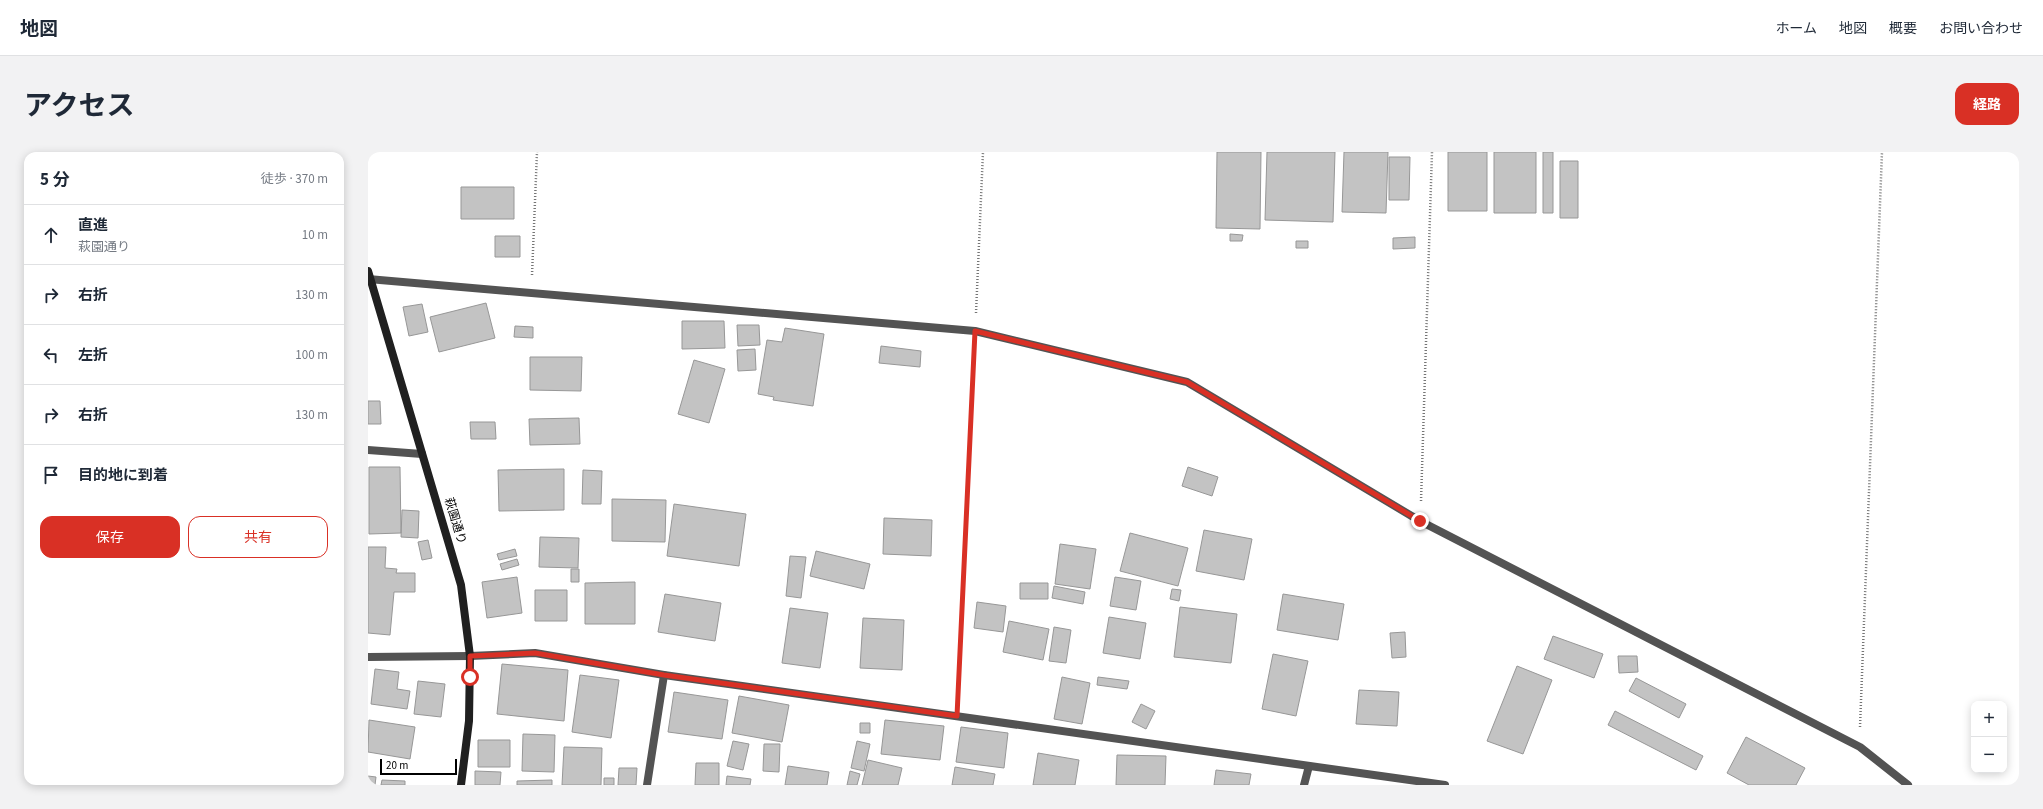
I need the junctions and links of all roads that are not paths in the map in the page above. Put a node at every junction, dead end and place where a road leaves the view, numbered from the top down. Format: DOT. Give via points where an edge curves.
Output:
graph roads {
  1 [pos="368,271"];
  2 [pos="369,279"];
  3 [pos="368,450"];
  4 [pos="422,454"];
  5 [pos="470,656"];
  6 [pos="368,657"];
  7 [pos="664,675"];
  8 [pos="1309,766"];
  9 [pos="461,785"];
  10 [pos="647,785"];
  11 [pos="1304,785"];
  12 [pos="1445,785"];
  13 [pos="1908,785"];
  1 -- 2 [label="street, 萩園通り"];
  2 -- 4 [label="street, 萩園通り"];
  2 -- 13 [label="street" via="975,331 1187,382 1420,521 1860,747"];
  3 -- 4 [label="street"];
  4 -- 5 [label="street, 萩園通り" via="461,585"];
  5 -- 6 [label="street"];
  5 -- 7 [label="street" via="535,653"];
  5 -- 9 [label="street, 萩園通り" via="469,721"];
  7 -- 8 [label="street"];
  7 -- 10 [label="street"];
  8 -- 11 [label="street"];
  8 -- 12 [label="street"];
}
